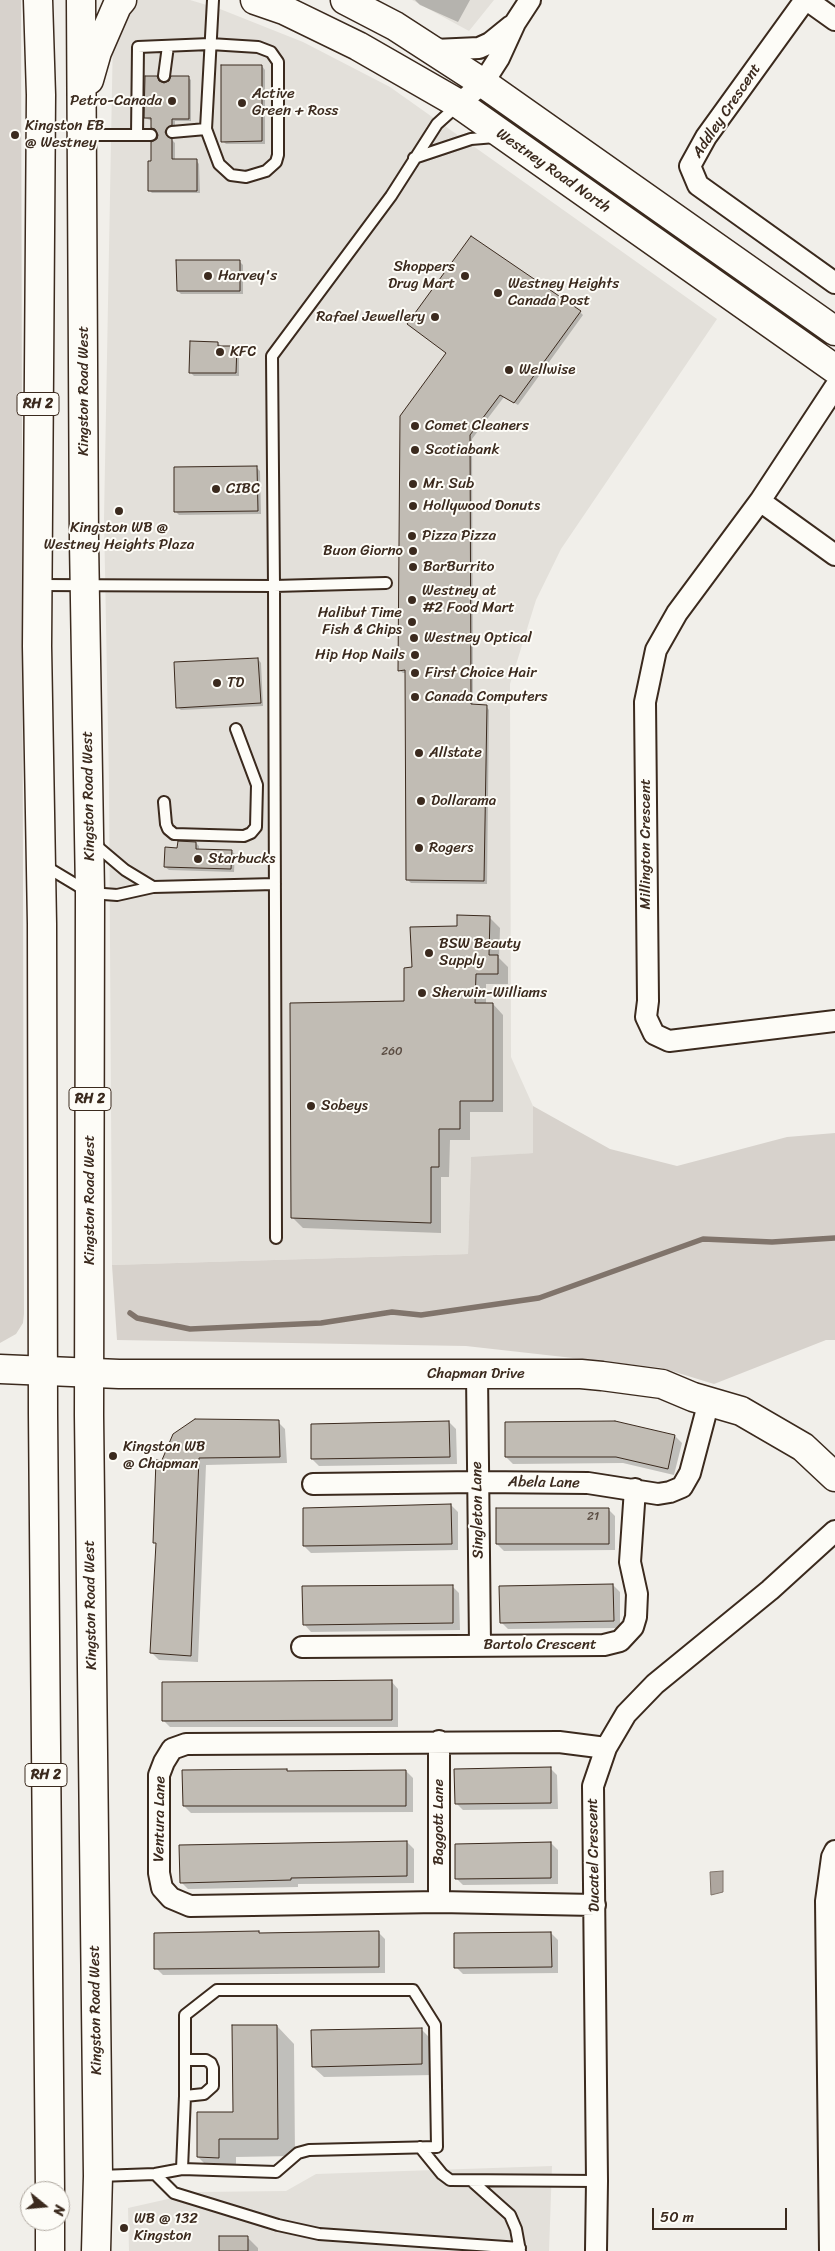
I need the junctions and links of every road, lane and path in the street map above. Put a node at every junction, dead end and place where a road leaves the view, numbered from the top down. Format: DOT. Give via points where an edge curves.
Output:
graph roads {
  1 [pos="38,0"];
  2 [pos="81,0"];
  3 [pos="122,0"];
  4 [pos="213,0"];
  5 [pos="255,0"];
  6 [pos="345,0"];
  7 [pos="530,0"];
  8 [pos="806,0"];
  9 [pos="835,20"];
  10 [pos="515,23"];
  11 [pos="210,44"];
  12 [pos="168,46"];
  13 [pos="434,50"];
  14 [pos="164,76"];
  15 [pos="484,83"];
  16 [pos="459,104"];
  17 [pos="82,106"];
  18 [pos="206,129"];
  19 [pos="172,132"];
  20 [pos="82,134"];
  21 [pos="151,134"];
  22 [pos="137,135"];
  23 [pos="504,137"];
  24 [pos="414,158"];
  25 [pos="732,259"];
  26 [pos="835,282"];
  27 [pos="715,284"];
  28 [pos="835,331"];
  29 [pos="835,369"];
  30 [pos="835,387"];
  31 [pos="760,501"];
  32 [pos="835,556"];
  33 [pos="386,583"];
  34 [pos="37,585"];
  35 [pos="86,585"];
  36 [pos="274,586"];
  37 [pos="236,730"];
  38 [pos="164,802"];
  39 [pos="89,824"];
  40 [pos="41,863"];
  41 [pos="275,884"];
  42 [pos="153,887"];
  43 [pos="90,893"];
  44 [pos="835,1021"];
  45 [pos="276,1238"];
  46 [pos="0,1369"];
  47 [pos="43,1371"];
  48 [pos="90,1373"];
  49 [pos="477,1374"];
  50 [pos="708,1401"];
  51 [pos="835,1477"];
  52 [pos="478,1482"];
  53 [pos="313,1484"];
  54 [pos="635,1489"];
  55 [pos="835,1531"];
  56 [pos="480,1645"];
  57 [pos="302,1647"];
  58 [pos="439,1742"];
  59 [pos="606,1748"];
  60 [pos="835,1851"];
  61 [pos="439,1902"];
  62 [pos="595,1905"];
  63 [pos="186,2060"];
  64 [pos="185,2096"];
  65 [pos="420,2147"];
  66 [pos="182,2169"];
  67 [pos="155,2174"];
  68 [pos="98,2176"];
  69 [pos="50,2181"];
  70 [pos="597,2181"];
  71 [pos="473,2182"];
  72 [pos="50,2231"];
  73 [pos="520,2249"];
  74 [pos="50,2251"];
  75 [pos="96,2251"];
  76 [pos="596,2251"];
  77 [pos="830,2251"];
  1 -- 34 [label="main road, RH 2" via="41,96"];
  2 -- 17 [label="main road, Kingston Road West / RH 2"];
  3 -- 17 [label="main road" via="97,52"];
  4 -- 11 [label="lane"];
  5 -- 16 [label="main road, Westney Road North" via="284,10 358,46"];
  6 -- 13 [label="main road"];
  7 -- 10 [label="street"];
  8 -- 9 [label="street"];
  8 -- 26 [label="street, Addley Crescent" via="706,137 690,166 698,185"];
  10 -- 13 [label="street" via="479,48"];
  10 -- 15 [label="street"];
  11 -- 12 [label="lane"];
  11 -- 18 [label="lane"];
  11 -- 18 [label="lane" via="258,47 271,52 278,62 276,162 266,171 246,177 231,175 219,164"];
  12 -- 14 [label="lane"];
  12 -- 22 [label="lane" via="138,47"];
  13 -- 15 [label="main road"];
  15 -- 16 [label="street"];
  15 -- 25 [label="main road"];
  16 -- 23 [label="main road, Westney Road North"];
  16 -- 24 [label="lane" via="437,124"];
  17 -- 20 [label="main road, Kingston Road West / RH 2"];
  18 -- 19 [label="lane"];
  20 -- 22 [label="lane"];
  20 -- 35 [label="main road, Kingston Road West / RH 2"];
  21 -- 22 [label="lane"];
  23 -- 24 [label="lane" via="471,139"];
  23 -- 27 [label="main road, Westney Road North"];
  24 -- 36 [label="lane" via="391,196 272,356"];
  25 -- 27 [label="main road"];
  25 -- 28 [label="main road"];
  27 -- 29 [label="main road, Westney Road North"];
  30 -- 31 [label="street, Millington Crescent"];
  31 -- 32 [label="street"];
  31 -- 44 [label="street, Millington Crescent" via="677,613 656,650 645,702 646,1017 654,1034 669,1041"];
  33 -- 36 [label="lane"];
  34 -- 35 [label="lane"];
  34 -- 40 [label="main road, RH 2"];
  35 -- 36 [label="lane"];
  35 -- 39 [label="main road, Kingston Road West / RH 2"];
  36 -- 41 [label="lane"];
  37 -- 38 [label="lane" via="257,785 256,826 251,833 244,836 174,834 166,824"];
  39 -- 42 [label="lane" via="99,848 125,870"];
  39 -- 43 [label="main road, Kingston Road West / RH 2"];
  40 -- 43 [label="lane"];
  40 -- 47 [label="main road, RH 2"];
  41 -- 42 [label="lane"];
  41 -- 45 [label="lane"];
  42 -- 43 [label="lane" via="117,895"];
  43 -- 48 [label="main road, Kingston Road West / RH 2"];
  46 -- 47 [label="main road, Chapman Drive"];
  47 -- 48 [label="main road, Chapman Drive"];
  47 -- 69 [label="main road, RH 2"];
  48 -- 49 [label="main road, Chapman Drive"];
  48 -- 68 [label="main road, Kingston Road West / RH 2"];
  49 -- 50 [label="main road, Chapman Drive" via="602,1376 662,1384"];
  49 -- 52 [label="street, Singleton Lane"];
  50 -- 51 [label="main road, Chapman Drive" via="741,1411 768,1425 803,1447"];
  50 -- 54 [label="street, Abela Lane" via="690,1473 682,1486 658,1494"];
  52 -- 53 [label="street, Abela Lane"];
  52 -- 54 [label="street, Abela Lane" via="588,1483"];
  52 -- 56 [label="street, Singleton Lane"];
  54 -- 56 [label="street, Bartolo Crescent" via="630,1562 637,1594 636,1617 633,1627 620,1641 604,1645"];
  55 -- 59 [label="street, Ducatel Crescent" via="770,1590 655,1684 626,1714"];
  56 -- 57 [label="street, Bartolo Crescent"];
  58 -- 59 [label="street, Ventura Lane" via="559,1742"];
  58 -- 61 [label="street, Baggott Lane"];
  58 -- 61 [label="street, Ventura Lane" via="186,1744 172,1749 159,1775 159,1873 162,1888 171,1898 190,1906"];
  59 -- 62 [label="street, Ducatel Crescent" via="593,1786"];
  60 -- 77 [label="street" via="826,1901"];
  61 -- 62 [label="street, Ventura Lane"];
  62 -- 70 [label="street, Ducatel Crescent"];
  63 -- 64 [label="lane"];
  63 -- 64 [label="lane" via="211,2063 213,2086 208,2092"];
  63 -- 65 [label="lane" via="185,2015 217,1990 413,1990 435,2025 437,2147"];
  64 -- 66 [label="lane"];
  65 -- 66 [label="lane" via="309,2150 298,2153 276,2172"];
  65 -- 71 [label="lane" via="450,2180"];
  66 -- 67 [label="lane"];
  67 -- 68 [label="lane"];
  67 -- 73 [label="lane" via="174,2192 278,2225 319,2234"];
  68 -- 75 [label="main road, Kingston Road West / RH 2"];
  70 -- 71 [label="lane"];
  70 -- 76 [label="street, Ducatel Crescent"];
  71 -- 73 [label="lane" via="510,2215"];
  72 -- 74 [label="main road"];
}
